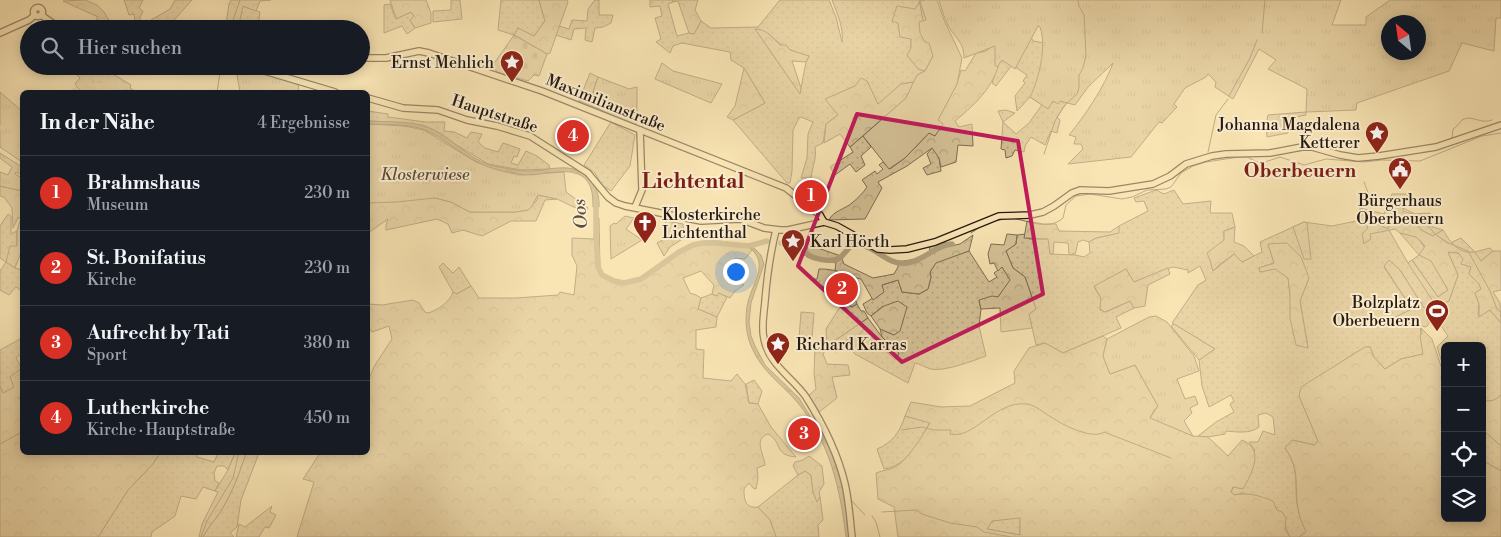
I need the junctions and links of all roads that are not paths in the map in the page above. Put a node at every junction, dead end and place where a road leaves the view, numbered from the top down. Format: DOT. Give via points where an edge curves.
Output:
graph roads {
  1 [pos="29,20"];
  2 [pos="46,20"];
  3 [pos="20,24"];
  4 [pos="0,34"];
  5 [pos="370,58"];
  6 [pos="278,75"];
  7 [pos="328,90"];
  8 [pos="370,98"];
  9 [pos="1501,125"];
  10 [pos="640,130"];
  11 [pos="634,207"];
  12 [pos="824,222"];
  13 [pos="776,230"];
  14 [pos="852,537"];
  1 -- 2 [label="main road" via="38,15"];
  3 -- 4 [label="main road"];
  5 -- 10 [label="main road, Maximilianstraße" via="420,51 429,53 542,91"];
  6 -- 7 [label="main road"];
  8 -- 11 [label="main road, Hauptstraße" via="403,108 438,110 530,136 588,173 614,202"];
  9 -- 12 [label="main road" via="1436,147 1366,157 1340,155 1312,147 1270,154 1216,155 1193,161 1153,184 1109,191 1080,190 1043,212 999,216 935,242 907,249 878,249"];
  10 -- 11 [label="main road" via="642,190"];
  10 -- 12 [label="main road, Maximilianstraße" via="786,188 820,215"];
  11 -- 13 [label="main road, Hauptstraße" via="700,221 740,220"];
  12 -- 13 [label="main road, Hauptstraße"];
  13 -- 14 [label="main road" via="769,260 762,328 764,340 775,364 807,399 832,446 845,484"];
}
